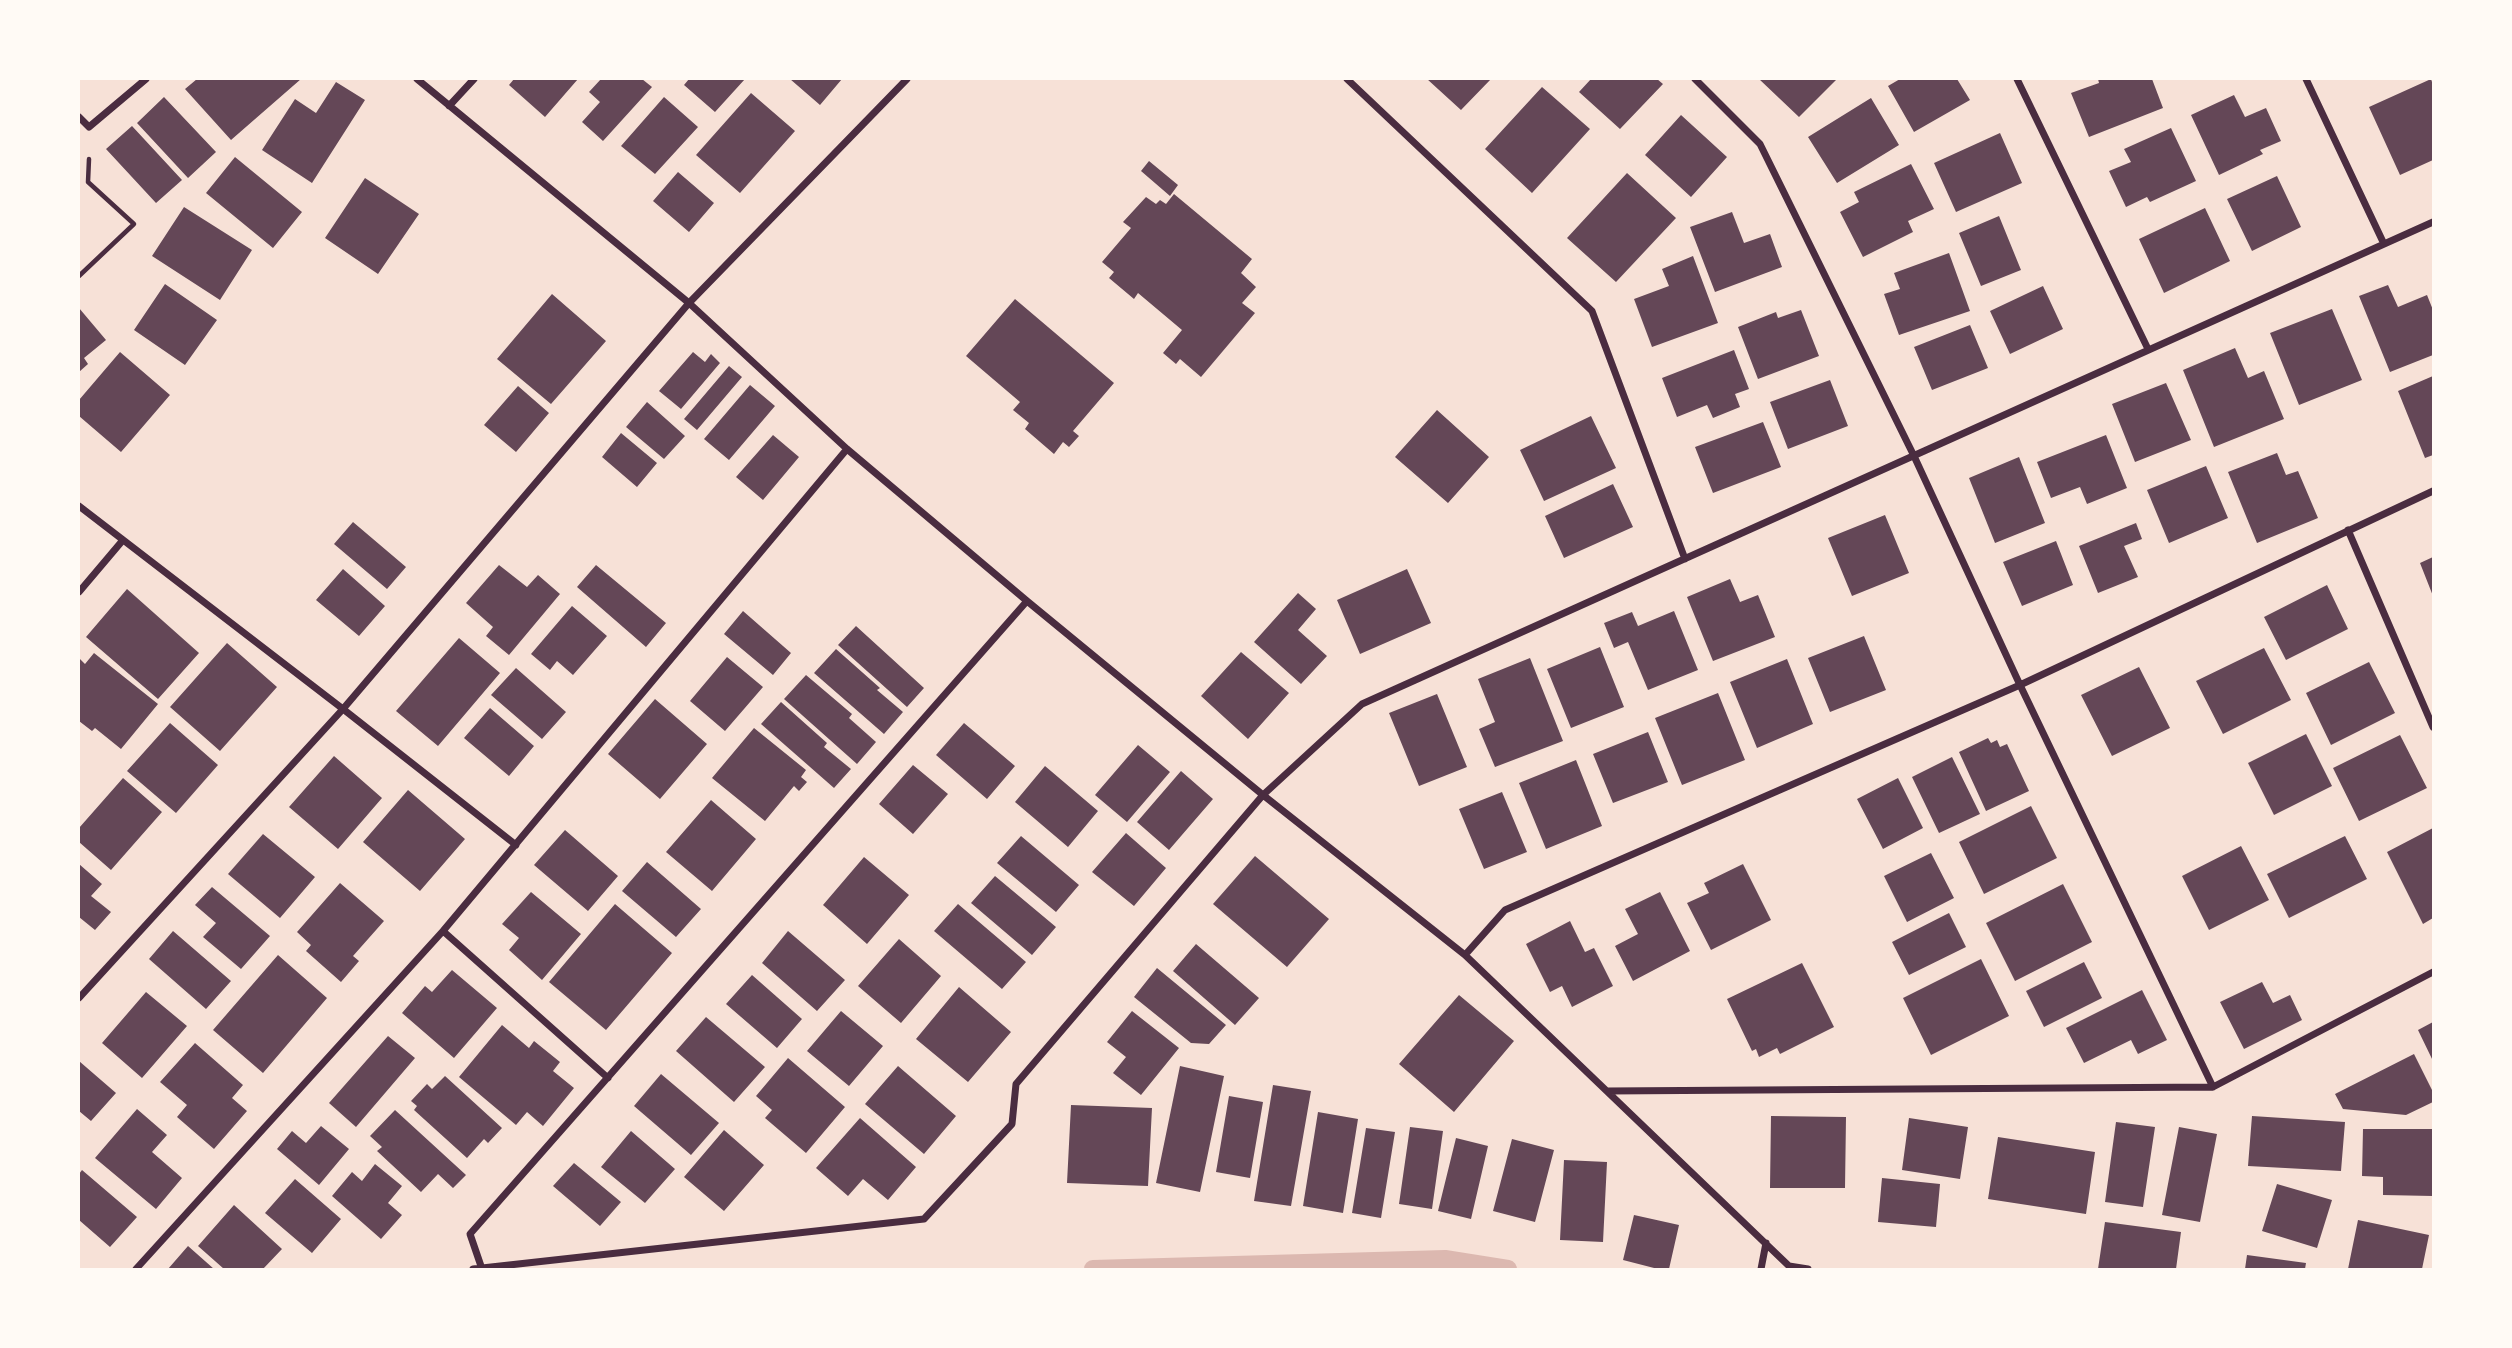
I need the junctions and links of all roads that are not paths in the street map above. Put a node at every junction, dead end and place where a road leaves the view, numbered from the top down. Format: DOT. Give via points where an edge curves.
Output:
graph roads {
  1 [pos="146,79"];
  2 [pos="417,79"];
  3 [pos="474,79"];
  4 [pos="907,79"];
  5 [pos="1347,79"];
  6 [pos="1695,79"];
  7 [pos="2017,79"];
  8 [pos="2306,79"];
  9 [pos="449,106"];
  10 [pos="79,117"];
  11 [pos="2433,222"];
  12 [pos="2384,244"];
  13 [pos="689,303"];
  14 [pos="2148,349"];
  15 [pos="847,449"];
  16 [pos="1914,456"];
  17 [pos="2433,491"];
  18 [pos="79,506"];
  19 [pos="2348,530"];
  20 [pos="123,540"];
  21 [pos="1685,559"];
  22 [pos="79,592"];
  23 [pos="1027,601"];
  24 [pos="2020,685"];
  25 [pos="343,709"];
  26 [pos="2433,727"];
  27 [pos="1263,795"];
  28 [pos="516,845"];
  29 [pos="443,931"];
  30 [pos="1465,955"];
  31 [pos="2433,972"];
  32 [pos="79,998"];
  33 [pos="608,1078"];
  34 [pos="2213,1087"];
  35 [pos="1606,1091"];
  36 [pos="1766,1243"];
  37 [pos="135,1269"];
  38 [pos="479,1269"];
  39 [pos="1761,1269"];
  40 [pos="1808,1269"];
  1 -- 10 [label="street" via="89,127"];
  2 -- 9 [label="street"];
  3 -- 9 [label="street"];
  4 -- 13 [label="street"];
  5 -- 21 [label="street" via="1592,312"];
  6 -- 16 [label="street" via="1760,144"];
  7 -- 14 [label="street"];
  8 -- 12 [label="street"];
  9 -- 13 [label="street"];
  11 -- 12 [label="street"];
  12 -- 14 [label="street"];
  13 -- 15 [label="street"];
  13 -- 25 [label="street"];
  14 -- 16 [label="street"];
  15 -- 23 [label="street"];
  15 -- 28 [label="street"];
  16 -- 21 [label="street"];
  16 -- 24 [label="street"];
  17 -- 19 [label="street"];
  18 -- 20 [label="street"];
  19 -- 24 [label="street"];
  19 -- 26 [label="street"];
  20 -- 22 [label="street"];
  20 -- 25 [label="street"];
  21 -- 27 [label="street" via="1362,704"];
  23 -- 27 [label="street"];
  23 -- 33 [label="street"];
  24 -- 30 [label="street" via="1505,910"];
  24 -- 34 [label="street"];
  25 -- 28 [label="street"];
  25 -- 32 [label="street"];
  27 -- 30 [label="street"];
  27 -- 38 [label="street" via="1016,1084 1012,1124 923,1219"];
  28 -- 29 [label="street"];
  29 -- 33 [label="street"];
  29 -- 37 [label="street"];
  30 -- 35 [label="street"];
  31 -- 34 [label="street"];
  33 -- 38 [label="street" via="470,1234"];
  34 -- 35 [label="street"];
  35 -- 36 [label="street"];
  36 -- 39 [label="street"];
  36 -- 40 [label="street" via="1789,1266"];
}
